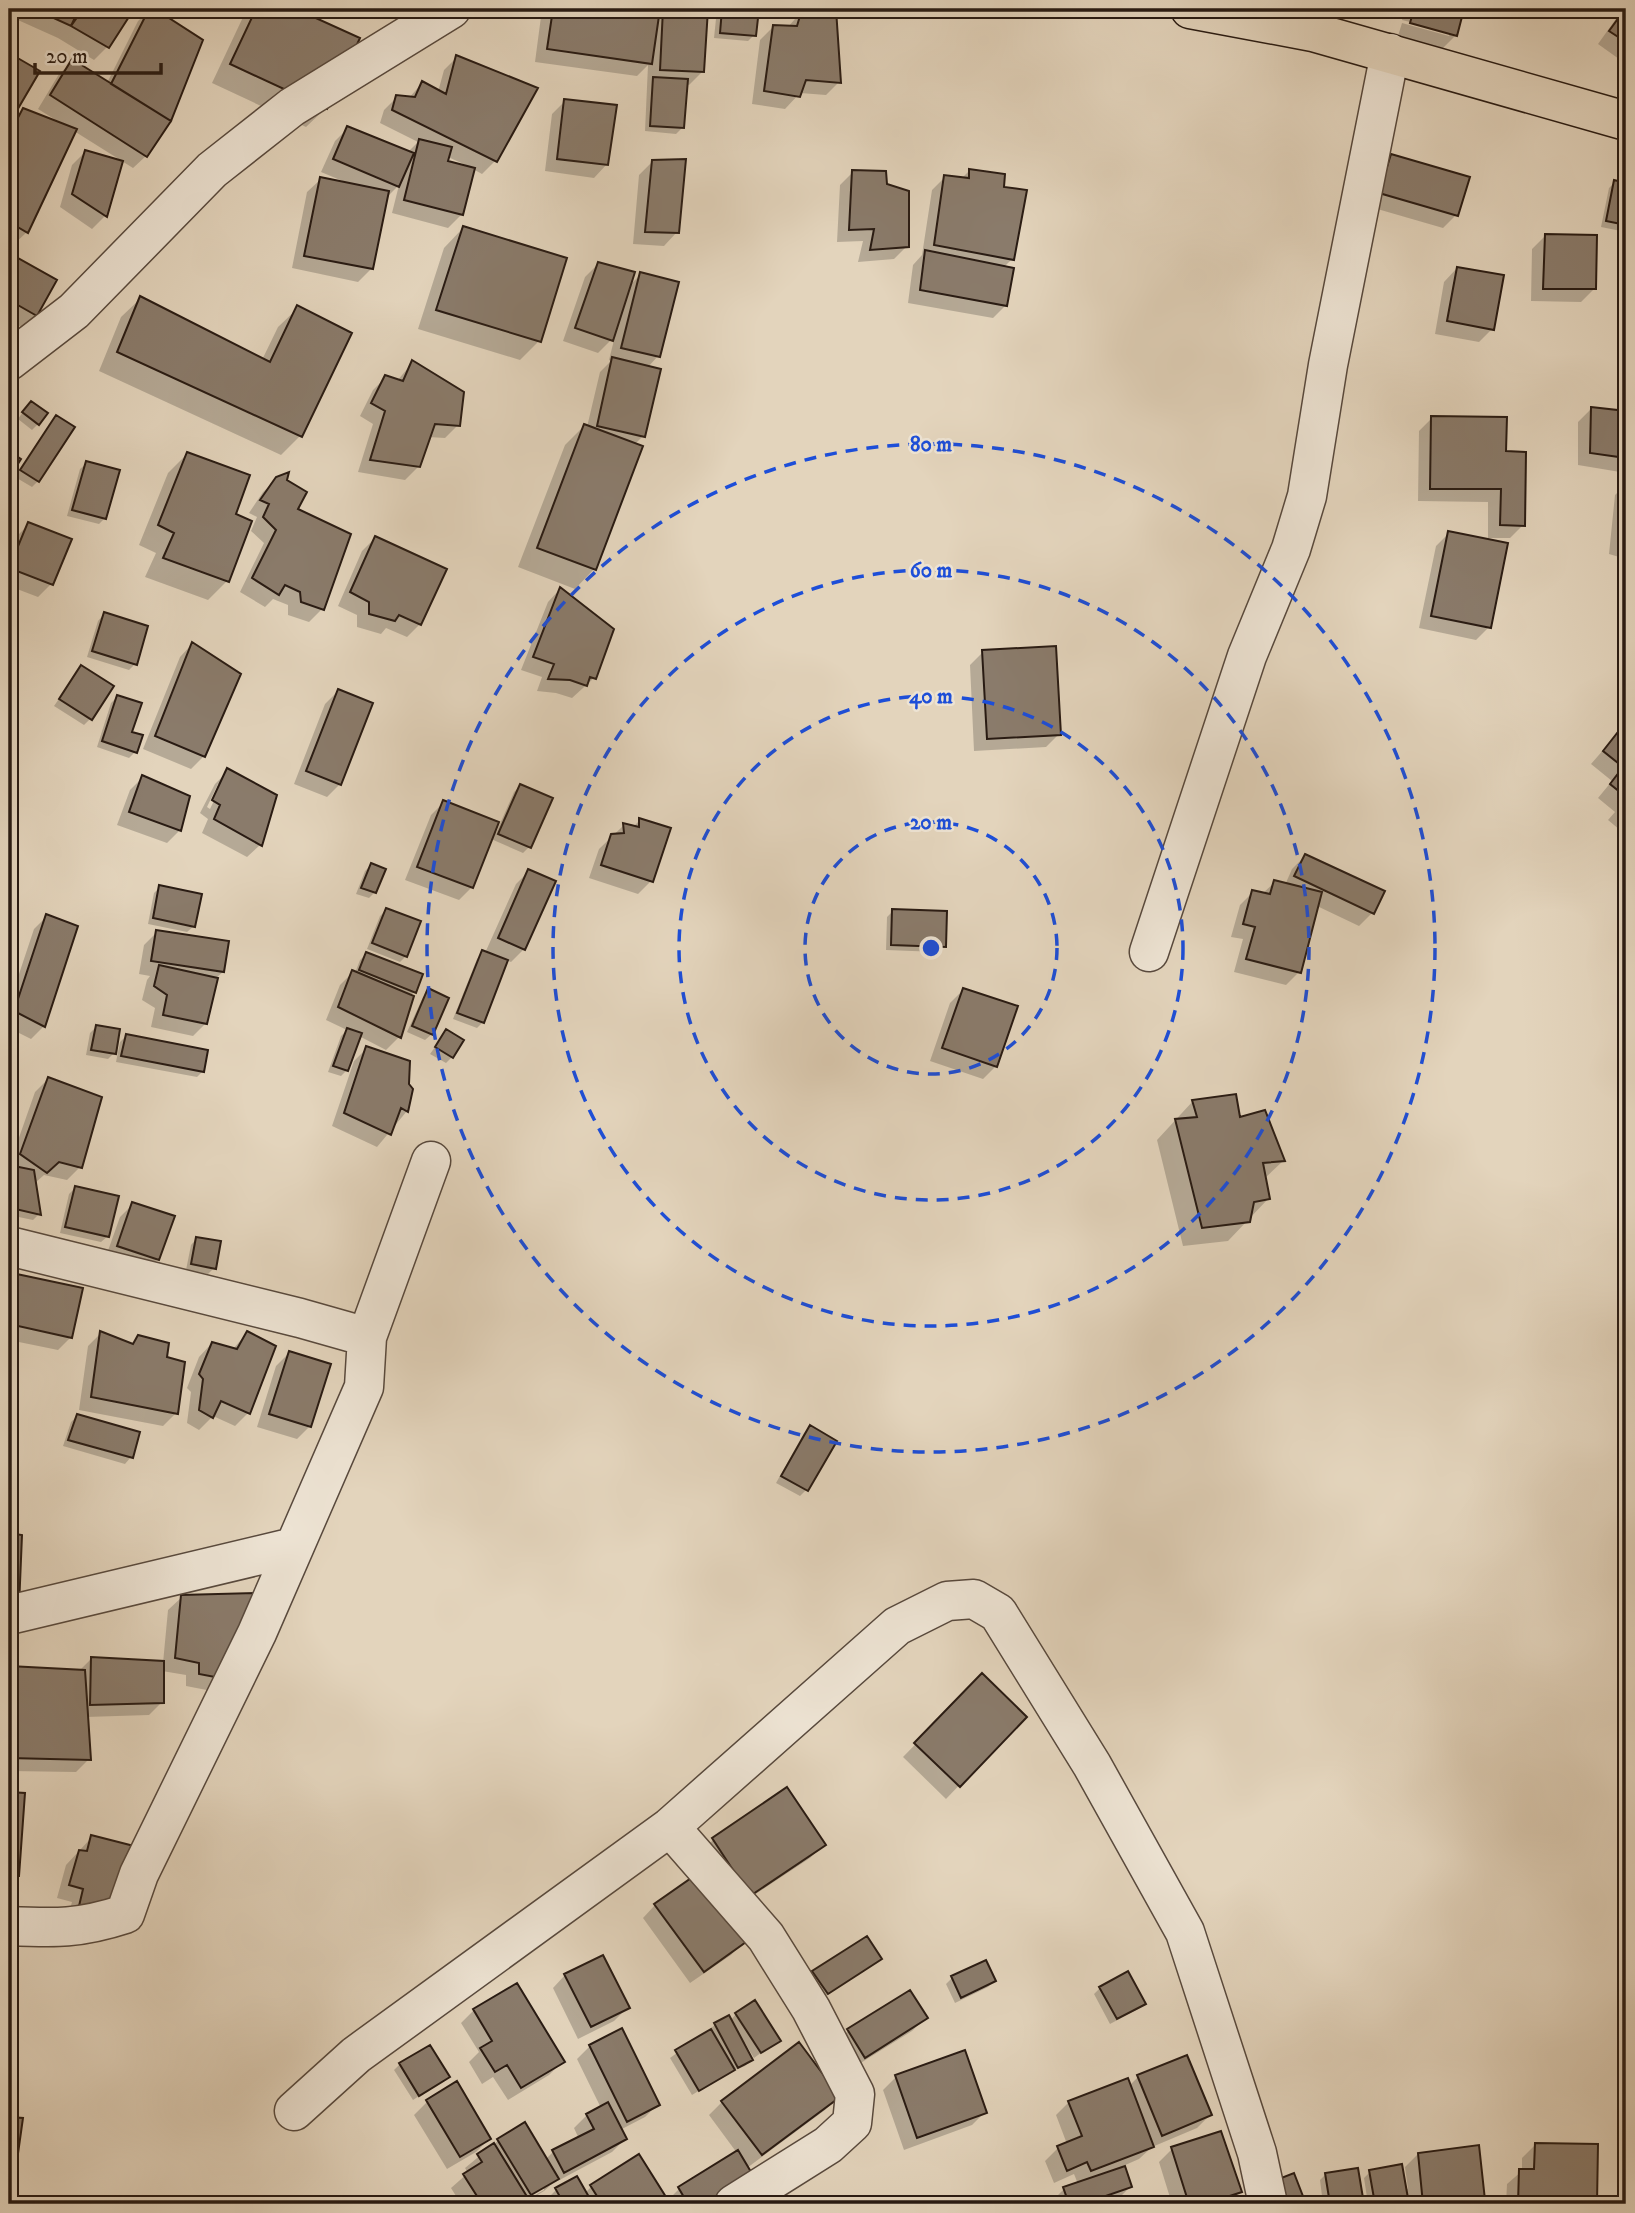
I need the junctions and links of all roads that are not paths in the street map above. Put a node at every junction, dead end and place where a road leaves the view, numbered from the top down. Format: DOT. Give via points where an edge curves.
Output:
graph roads {
  1 [pos="451,9"];
  2 [pos="1190,9"];
  3 [pos="1315,20"];
  4 [pos="1390,53"];
  5 [pos="1626,121"];
  6 [pos="9,361"];
  7 [pos="1149,952"];
  8 [pos="431,1161"];
  9 [pos="9,1246"];
  10 [pos="366,1337"];
  11 [pos="294,1547"];
  12 [pos="9,1615"];
  13 [pos="670,1828"];
  14 [pos="9,1926"];
  15 [pos="294,2111"];
  16 [pos="734,2204"];
  17 [pos="1268,2204"];
  1 -- 6 [label="street" via="282,114 212,170 74,311"];
  2 -- 3 [label="main road"];
  3 -- 4 [label="main road"];
  4 -- 5 [label="main road"];
  4 -- 7 [label="street" via="1307,496 1291,549 1247,656"];
  8 -- 10 [label="street"];
  9 -- 10 [label="street"];
  10 -- 11 [label="street" via="364,1387"];
  11 -- 12 [label="street"];
  11 -- 14 [label="street" via="139,1874 125,1914 65,1929"];
  13 -- 15 [label="street" via="356,2055"];
  13 -- 16 [label="street" via="766,1937 811,2009 855,2094 852,2123 828,2144"];
  13 -- 17 [label="street" via="897,1626 947,1601 974,1599 998,1613 1092,1765 1185,1932 1257,2153"];
}
